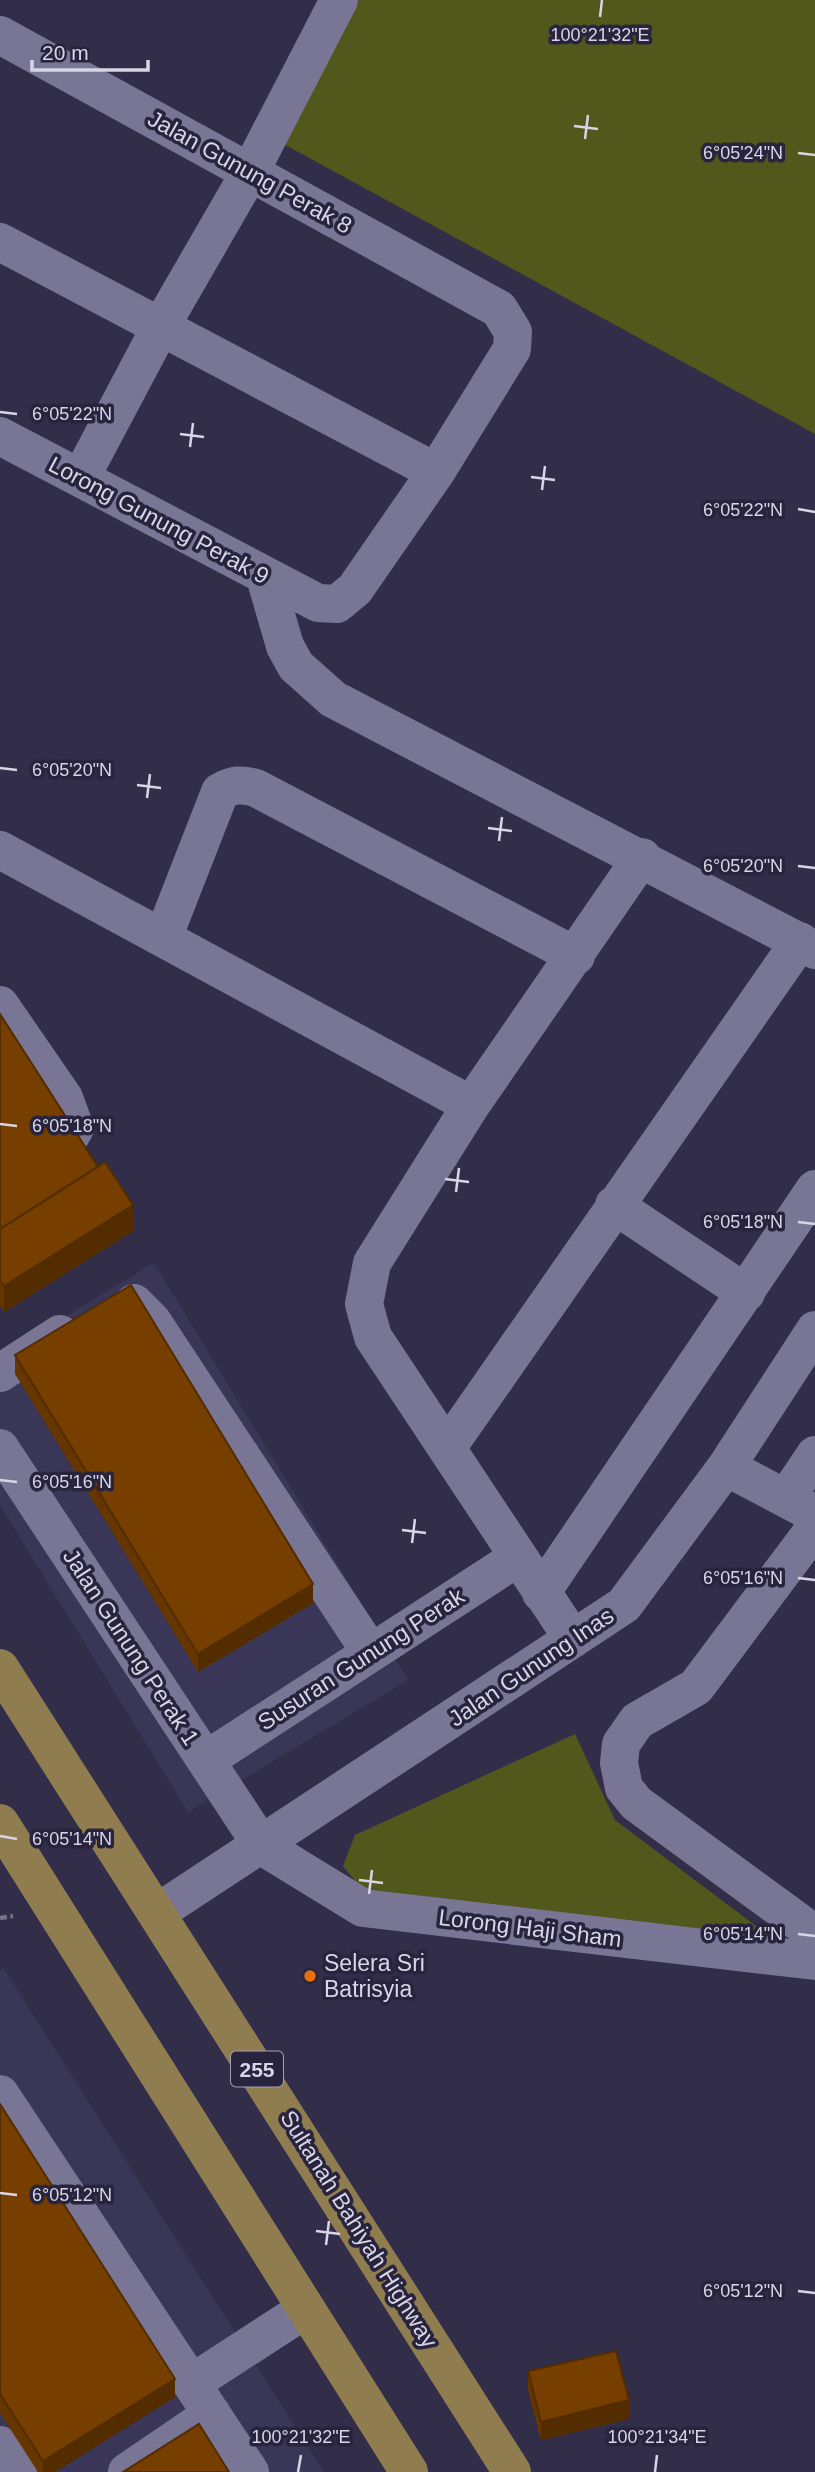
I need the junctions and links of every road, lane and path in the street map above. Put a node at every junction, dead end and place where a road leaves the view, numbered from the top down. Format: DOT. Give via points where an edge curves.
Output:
graph roads {
  1 [pos="339,0"];
  2 [pos="0,35"];
  3 [pos="250,172"];
  4 [pos="0,242"];
  5 [pos="162,326"];
  6 [pos="0,436"];
  7 [pos="436,472"];
  8 [pos="81,477"];
  9 [pos="265,577"];
  10 [pos="0,850"];
  11 [pos="642,858"];
  12 [pos="163,938"];
  13 [pos="808,945"];
  14 [pos="576,956"];
  15 [pos="0,1005"];
  16 [pos="471,1105"];
  17 [pos="71,1135"];
  18 [pos="815,1189"];
  19 [pos="614,1205"];
  20 [pos="746,1293"];
  21 [pos="815,1330"];
  22 [pos="0,1373"];
  23 [pos="0,1448"];
  24 [pos="447,1448"];
  25 [pos="815,1455"];
  26 [pos="726,1467"];
  27 [pos="800,1506"];
  28 [pos="815,1528"];
  29 [pos="517,1558"];
  30 [pos="541,1593"];
  31 [pos="573,1639"];
  32 [pos="371,1653"];
  33 [pos="0,1668"];
  34 [pos="206,1760"];
  35 [pos="0,1822"];
  36 [pos="262,1846"];
  37 [pos="158,1912"];
  38 [pos="815,1934"];
  39 [pos="815,1961"];
  40 [pos="0,2094"];
  41 [pos="306,2309"];
  42 [pos="202,2399"];
  43 [pos="0,2445"];
  44 [pos="18,2472"];
  45 [pos="127,2472"];
  46 [pos="250,2472"];
  47 [pos="409,2472"];
  48 [pos="512,2472"];
  1 -- 3 [label="street"];
  2 -- 3 [label="street, Jalan Gunung Perak 8"];
  3 -- 5 [label="street"];
  3 -- 7 [label="street, Jalan Gunung Perak 8" via="499,309 513,332 512,349"];
  4 -- 5 [label="street"];
  5 -- 7 [label="street"];
  5 -- 8 [label="street"];
  6 -- 8 [label="street, Lorong Gunung Perak 9"];
  7 -- 9 [label="street, Lorong Gunung Perak 9" via="355,589 337,604 318,603"];
  8 -- 9 [label="street, Lorong Gunung Perak 9"];
  9 -- 11 [label="street" via="285,646 296,666 333,699"];
  10 -- 12 [label="street"];
  11 -- 13 [label="street"];
  11 -- 14 [label="street"];
  12 -- 14 [label="street" via="220,792 243,785"];
  12 -- 16 [label="street"];
  13 -- 19 [label="street"];
  14 -- 16 [label="street"];
  15 -- 17 [label="street" via="64,1098 75,1128"];
  16 -- 24 [label="street" via="373,1263 364,1304 373,1337"];
  18 -- 20 [label="street"];
  19 -- 20 [label="street"];
  19 -- 24 [label="street"];
  20 -- 30 [label="street"];
  21 -- 26 [label="street, Jalan Gunung Inas"];
  22 -- 32 [label="street" via="98,1309 127,1300 146,1313"];
  23 -- 34 [label="street, Jalan Gunung Perak 1"];
  24 -- 29 [label="street"];
  25 -- 27 [label="street"];
  26 -- 27 [label="street"];
  26 -- 31 [label="street, Jalan Gunung Inas" via="624,1605"];
  28 -- 38 [label="street" via="696,1687 637,1721 621,1744 619,1763 625,1788 636,1803"];
  29 -- 30 [label="street"];
  29 -- 32 [label="street, Susuran Gunung Perak"];
  30 -- 31 [label="street"];
  31 -- 36 [label="street, Jalan Gunung Inas"];
  32 -- 34 [label="street, Susuran Gunung Perak"];
  33 -- 37 [label="main road, Sultanah Bahiyah Highway / 255"];
  34 -- 36 [label="street, Jalan Gunung Perak 1"];
  35 -- 41 [label="main road"];
  36 -- 37 [label="street, Jalan Gunung Inas"];
  36 -- 39 [label="street, Lorong Haji Sham" via="363,1908"];
  37 -- 48 [label="main road, Sultanah Bahiyah Highway / 255"];
  40 -- 42 [label="street"];
  41 -- 42 [label="street"];
  41 -- 47 [label="main road"];
  42 -- 45 [label="street"];
  42 -- 46 [label="street"];
  43 -- 44 [label="street"];
}
